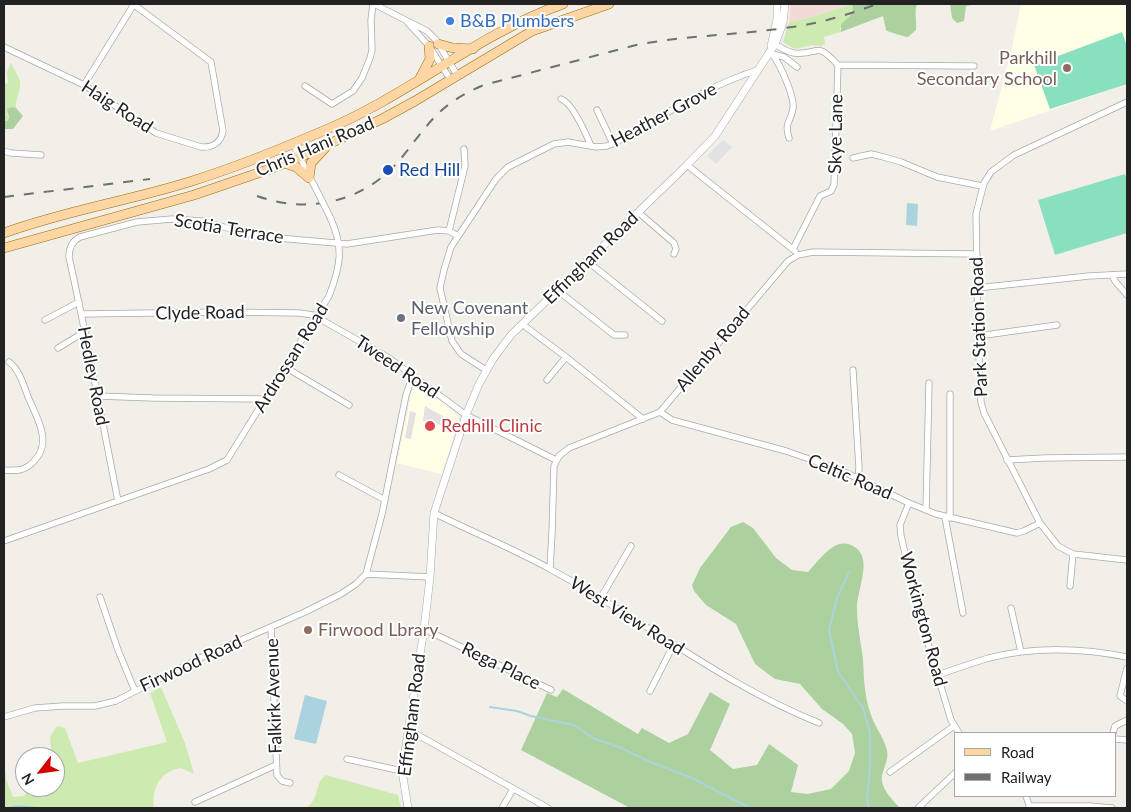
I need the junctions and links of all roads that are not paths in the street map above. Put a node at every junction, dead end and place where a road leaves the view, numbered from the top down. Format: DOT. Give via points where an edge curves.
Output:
graph roads {
  1 [pos="133,4"];
  2 [pos="373,4"];
  3 [pos="563,4"];
  4 [pos="609,4"];
  5 [pos="778,4"];
  6 [pos="785,4"];
  7 [pos="773,44"];
  8 [pos="434,45"];
  9 [pos="4,47"];
  10 [pos="473,49"];
  11 [pos="771,53"];
  12 [pos="446,64"];
  13 [pos="838,66"];
  14 [pos="974,66"];
  15 [pos="797,67"];
  16 [pos="758,70"];
  17 [pos="454,77"];
  18 [pos="418,81"];
  19 [pos="84,84"];
  20 [pos="305,86"];
  21 [pos="561,99"];
  22 [pos="1127,102"];
  23 [pos="597,110"];
  24 [pos="789,138"];
  25 [pos="331,143"];
  26 [pos="293,144"];
  27 [pos="614,144"];
  28 [pos="591,146"];
  29 [pos="464,148"];
  30 [pos="4,151"];
  31 [pos="41,155"];
  32 [pos="299,157"];
  33 [pos="853,158"];
  34 [pos="285,163"];
  35 [pos="687,165"];
  36 [pos="310,178"];
  37 [pos="982,186"];
  38 [pos="638,212"];
  39 [pos="449,231"];
  40 [pos="4,233"];
  41 [pos="458,236"];
  42 [pos="340,243"];
  43 [pos="4,248"];
  44 [pos="793,249"];
  45 [pos="69,252"];
  46 [pos="674,254"];
  47 [pos="977,254"];
  48 [pos="798,255"];
  49 [pos="587,261"];
  50 [pos="1127,274"];
  51 [pos="1112,275"];
  52 [pos="978,288"];
  53 [pos="557,290"];
  54 [pos="1127,295"];
  55 [pos="79,302"];
  56 [pos="81,314"];
  57 [pos="317,316"];
  58 [pos="45,320"];
  59 [pos="662,321"];
  60 [pos="1057,325"];
  61 [pos="526,327"];
  62 [pos="86,331"];
  63 [pos="625,335"];
  64 [pos="978,336"];
  65 [pos="58,348"];
  66 [pos="566,357"];
  67 [pos="9,362"];
  68 [pos="284,367"];
  69 [pos="486,370"];
  70 [pos="853,370"];
  71 [pos="413,375"];
  72 [pos="547,380"];
  73 [pos="929,383"];
  74 [pos="950,394"];
  75 [pos="97,396"];
  76 [pos="266,399"];
  77 [pos="349,405"];
  78 [pos="660,412"];
  79 [pos="466,415"];
  80 [pos="643,419"];
  81 [pos="1127,457"];
  82 [pos="556,460"];
  83 [pos="1007,460"];
  84 [pos="4,470"];
  85 [pos="339,475"];
  86 [pos="858,479"];
  87 [pos="385,500"];
  88 [pos="118,501"];
  89 [pos="909,504"];
  90 [pos="926,510"];
  91 [pos="434,513"];
  92 [pos="947,518"];
  93 [pos="1040,523"];
  94 [pos="4,541"];
  95 [pos="631,546"];
  96 [pos="1073,554"];
  97 [pos="1127,560"];
  98 [pos="550,568"];
  99 [pos="366,574"];
  100 [pos="430,577"];
  101 [pos="1070,586"];
  102 [pos="100,597"];
  103 [pos="600,599"];
  104 [pos="1010,608"];
  105 [pos="963,613"];
  106 [pos="271,627"];
  107 [pos="424,629"];
  108 [pos="674,644"];
  109 [pos="1021,652"];
  110 [pos="1127,657"];
  111 [pos="1127,668"];
  112 [pos="938,675"];
  113 [pos="551,690"];
  114 [pos="135,691"];
  115 [pos="650,691"];
  116 [pos="1127,701"];
  117 [pos="4,717"];
  118 [pos="1127,720"];
  119 [pos="819,723"];
  120 [pos="954,726"];
  121 [pos="409,730"];
  122 [pos="958,732"];
  123 [pos="1113,732"];
  124 [pos="347,759"];
  125 [pos="276,765"];
  126 [pos="402,771"];
  127 [pos="890,772"];
  128 [pos="954,774"];
  129 [pos="290,783"];
  130 [pos="514,789"];
  131 [pos="195,802"];
  132 [pos="1029,807"];
  133 [pos="408,808"];
  134 [pos="502,808"];
  135 [pos="548,808"];
  136 [pos="918,808"];
  137 [pos="1112,808"];
  1 -- 19 [label="street"];
  1 -- 19 [label="street, Haig Road" via="211,62 223,127 220,140 201,147 160,135"];
  2 -- 8 [label="street" via="406,21"];
  2 -- 20 [label="street" via="372,50 362,78 353,91 334,104"];
  3 -- 10 [label="main road, Chris Hani Road" via="508,27"];
  4 -- 17 [label="main road, Chris Hani Road" via="532,31"];
  5 -- 7 [label="street, Effingham Road"];
  6 -- 7 [label="street, Effingham Road" via="783,23"];
  7 -- 11 [label="street, Effingham Road"];
  7 -- 13 [label="street" via="795,53 822,50"];
  8 -- 10 [label="main road"];
  8 -- 12 [label="street"];
  8 -- 18 [label="main road" via="428,66"];
  9 -- 19 [label="street, Haig Road"];
  10 -- 12 [label="main road, Chris Hani Road"];
  11 -- 15 [label="street"];
  11 -- 16 [label="street, Effingham Road"];
  11 -- 24 [label="street" via="793,101 787,125"];
  12 -- 17 [label="street"];
  12 -- 18 [label="main road, Chris Hani Road"];
  13 -- 14 [label="street"];
  13 -- 44 [label="street, Skye Lane" via="834,185 832,191 820,196"];
  16 -- 27 [label="street, Heather Grove" via="701,95"];
  16 -- 35 [label="street, Effingham Road" via="715,136"];
  17 -- 25 [label="main road, Chris Hani Road" via="415,101"];
  18 -- 26 [label="main road, Chris Hani Road"];
  21 -- 28 [label="street" via="570,107"];
  22 -- 37 [label="street, Park Station Road" via="1014,155 991,172"];
  23 -- 27 [label="street"];
  25 -- 32 [label="main road, Chris Hani Road"];
  25 -- 36 [label="main road" via="312,162"];
  26 -- 32 [label="street, Ardrossan Road"];
  26 -- 40 [label="main road, Chris Hani Road" via="188,182"];
  27 -- 28 [label="street, Heather Grove"];
  28 -- 41 [label="street, Heather Grove" via="568,142 554,144 508,167 496,179"];
  29 -- 39 [label="street" via="465,166"];
  30 -- 31 [label="street"];
  32 -- 34 [label="main road, Chris Hani Road"];
  32 -- 36 [label="street, Ardrossan Road"];
  33 -- 37 [label="street" via="870,154 880,156 937,177"];
  34 -- 36 [label="main road"];
  34 -- 43 [label="main road, Chris Hani Road" via="194,194"];
  35 -- 38 [label="street, Effingham Road"];
  35 -- 44 [label="street"];
  36 -- 42 [label="street, Ardrossan Road, bridge"];
  37 -- 47 [label="street, Park Station Road" via="976,214"];
  38 -- 46 [label="street" via="674,243"];
  38 -- 49 [label="street, Effingham Road"];
  39 -- 41 [label="street"];
  39 -- 42 [label="street, Scotia Terrace"];
  41 -- 69 [label="street, Heather Grove" via="448,254 440,283 442,303 454,346"];
  42 -- 45 [label="street, Scotia Terrace" via="255,236 203,221 172,219 137,222 80,237 72,243"];
  42 -- 57 [label="street, Ardrossan Road" via="334,282 327,302"];
  44 -- 48 [label="street"];
  45 -- 55 [label="street, Hedley Road"];
  47 -- 48 [label="street" via="813,252"];
  47 -- 52 [label="street, Park Station Road"];
  48 -- 78 [label="street, Allenby Road" via="780,268"];
  49 -- 53 [label="street, Effingham Road"];
  49 -- 59 [label="street"];
  50 -- 51 [label="street"];
  51 -- 52 [label="street"];
  51 -- 54 [label="street"];
  52 -- 64 [label="street, Park Station Road"];
  53 -- 63 [label="street" via="614,335"];
  53 -- 69 [label="street, Effingham Road" via="512,335"];
  55 -- 56 [label="street, Hedley Road"];
  55 -- 58 [label="street"];
  56 -- 57 [label="street, Clyde Road" via="283,312"];
  56 -- 62 [label="street, Hedley Road"];
  57 -- 68 [label="street, Ardrossan Road"];
  57 -- 71 [label="street, Tweed Road"];
  60 -- 64 [label="street"];
  61 -- 66 [label="street"];
  62 -- 65 [label="street"];
  62 -- 75 [label="street, Hedley Road"];
  64 -- 83 [label="street, Park Station Road" via="982,408"];
  66 -- 72 [label="street"];
  66 -- 80 [label="street"];
  67 -- 84 [label="street" via="22,383 41,428 44,444 39,456 29,466 19,471"];
  68 -- 76 [label="street, Ardrossan Road"];
  68 -- 77 [label="street"];
  69 -- 79 [label="street, Effingham Road"];
  70 -- 86 [label="street"];
  71 -- 79 [label="street, Tweed Road"];
  71 -- 87 [label="street" via="399,426"];
  73 -- 90 [label="street"];
  74 -- 92 [label="street"];
  75 -- 76 [label="street"];
  75 -- 88 [label="street, Hedley Road"];
  76 -- 88 [label="street, Ardrossan Road" via="232,453 222,463"];
  78 -- 80 [label="street, Allenby Road"];
  78 -- 86 [label="street, Celtic Road" via="672,420 786,451"];
  79 -- 82 [label="street, Tweed Road"];
  79 -- 91 [label="street, Effingham Road"];
  80 -- 82 [label="street, Allenby Road" via="569,448"];
  81 -- 83 [label="street"];
  82 -- 98 [label="street"];
  83 -- 93 [label="street, Park Station Road"];
  85 -- 87 [label="street"];
  86 -- 89 [label="street, Celtic Road"];
  87 -- 99 [label="street"];
  88 -- 94 [label="street, Ardrossan Road"];
  89 -- 90 [label="street, Celtic Road"];
  89 -- 112 [label="street, Workington Road" via="900,525 900,536"];
  90 -- 92 [label="street, Celtic Road"];
  91 -- 98 [label="street, West View Road"];
  91 -- 100 [label="street, Effingham Road"];
  92 -- 93 [label="street, Celtic Road" via="1017,533"];
  92 -- 105 [label="street"];
  93 -- 96 [label="street, Park Station Road" via="1058,546"];
  95 -- 103 [label="street"];
  96 -- 97 [label="street, Park Station Road"];
  96 -- 101 [label="street"];
  98 -- 103 [label="street, West View Road"];
  99 -- 100 [label="street"];
  99 -- 106 [label="street, Firwood Road" via="341,594"];
  100 -- 107 [label="street, Effingham Road"];
  102 -- 114 [label="street"];
  103 -- 108 [label="street, West View Road"];
  104 -- 109 [label="street"];
  106 -- 114 [label="street, Firwood Road"];
  106 -- 125 [label="street, Falkirk Avenue"];
  107 -- 113 [label="street, Rega Place"];
  107 -- 121 [label="street, Effingham Road"];
  108 -- 115 [label="street"];
  108 -- 119 [label="street, West View Road" via="759,696"];
  109 -- 110 [label="street" via="1083,650"];
  109 -- 112 [label="street" via="989,658"];
  111 -- 116 [label="street" via="1120,696"];
  112 -- 120 [label="street, Workington Road"];
  114 -- 117 [label="street, Firwood Road" via="108,704 35,708"];
  118 -- 123 [label="street" via="1115,726"];
  120 -- 122 [label="street, Workington Road"];
  120 -- 127 [label="street"];
  121 -- 126 [label="street, Effingham Road"];
  121 -- 130 [label="street"];
  124 -- 126 [label="street"];
  125 -- 129 [label="street, Falkirk Avenue" via="279,778"];
  125 -- 131 [label="street, Falkirk Avenue"];
  126 -- 133 [label="street, Effingham Road"];
  128 -- 136 [label="street"];
  130 -- 134 [label="street"];
  130 -- 135 [label="street"];
  132 -- 137 [label="street"];
}
